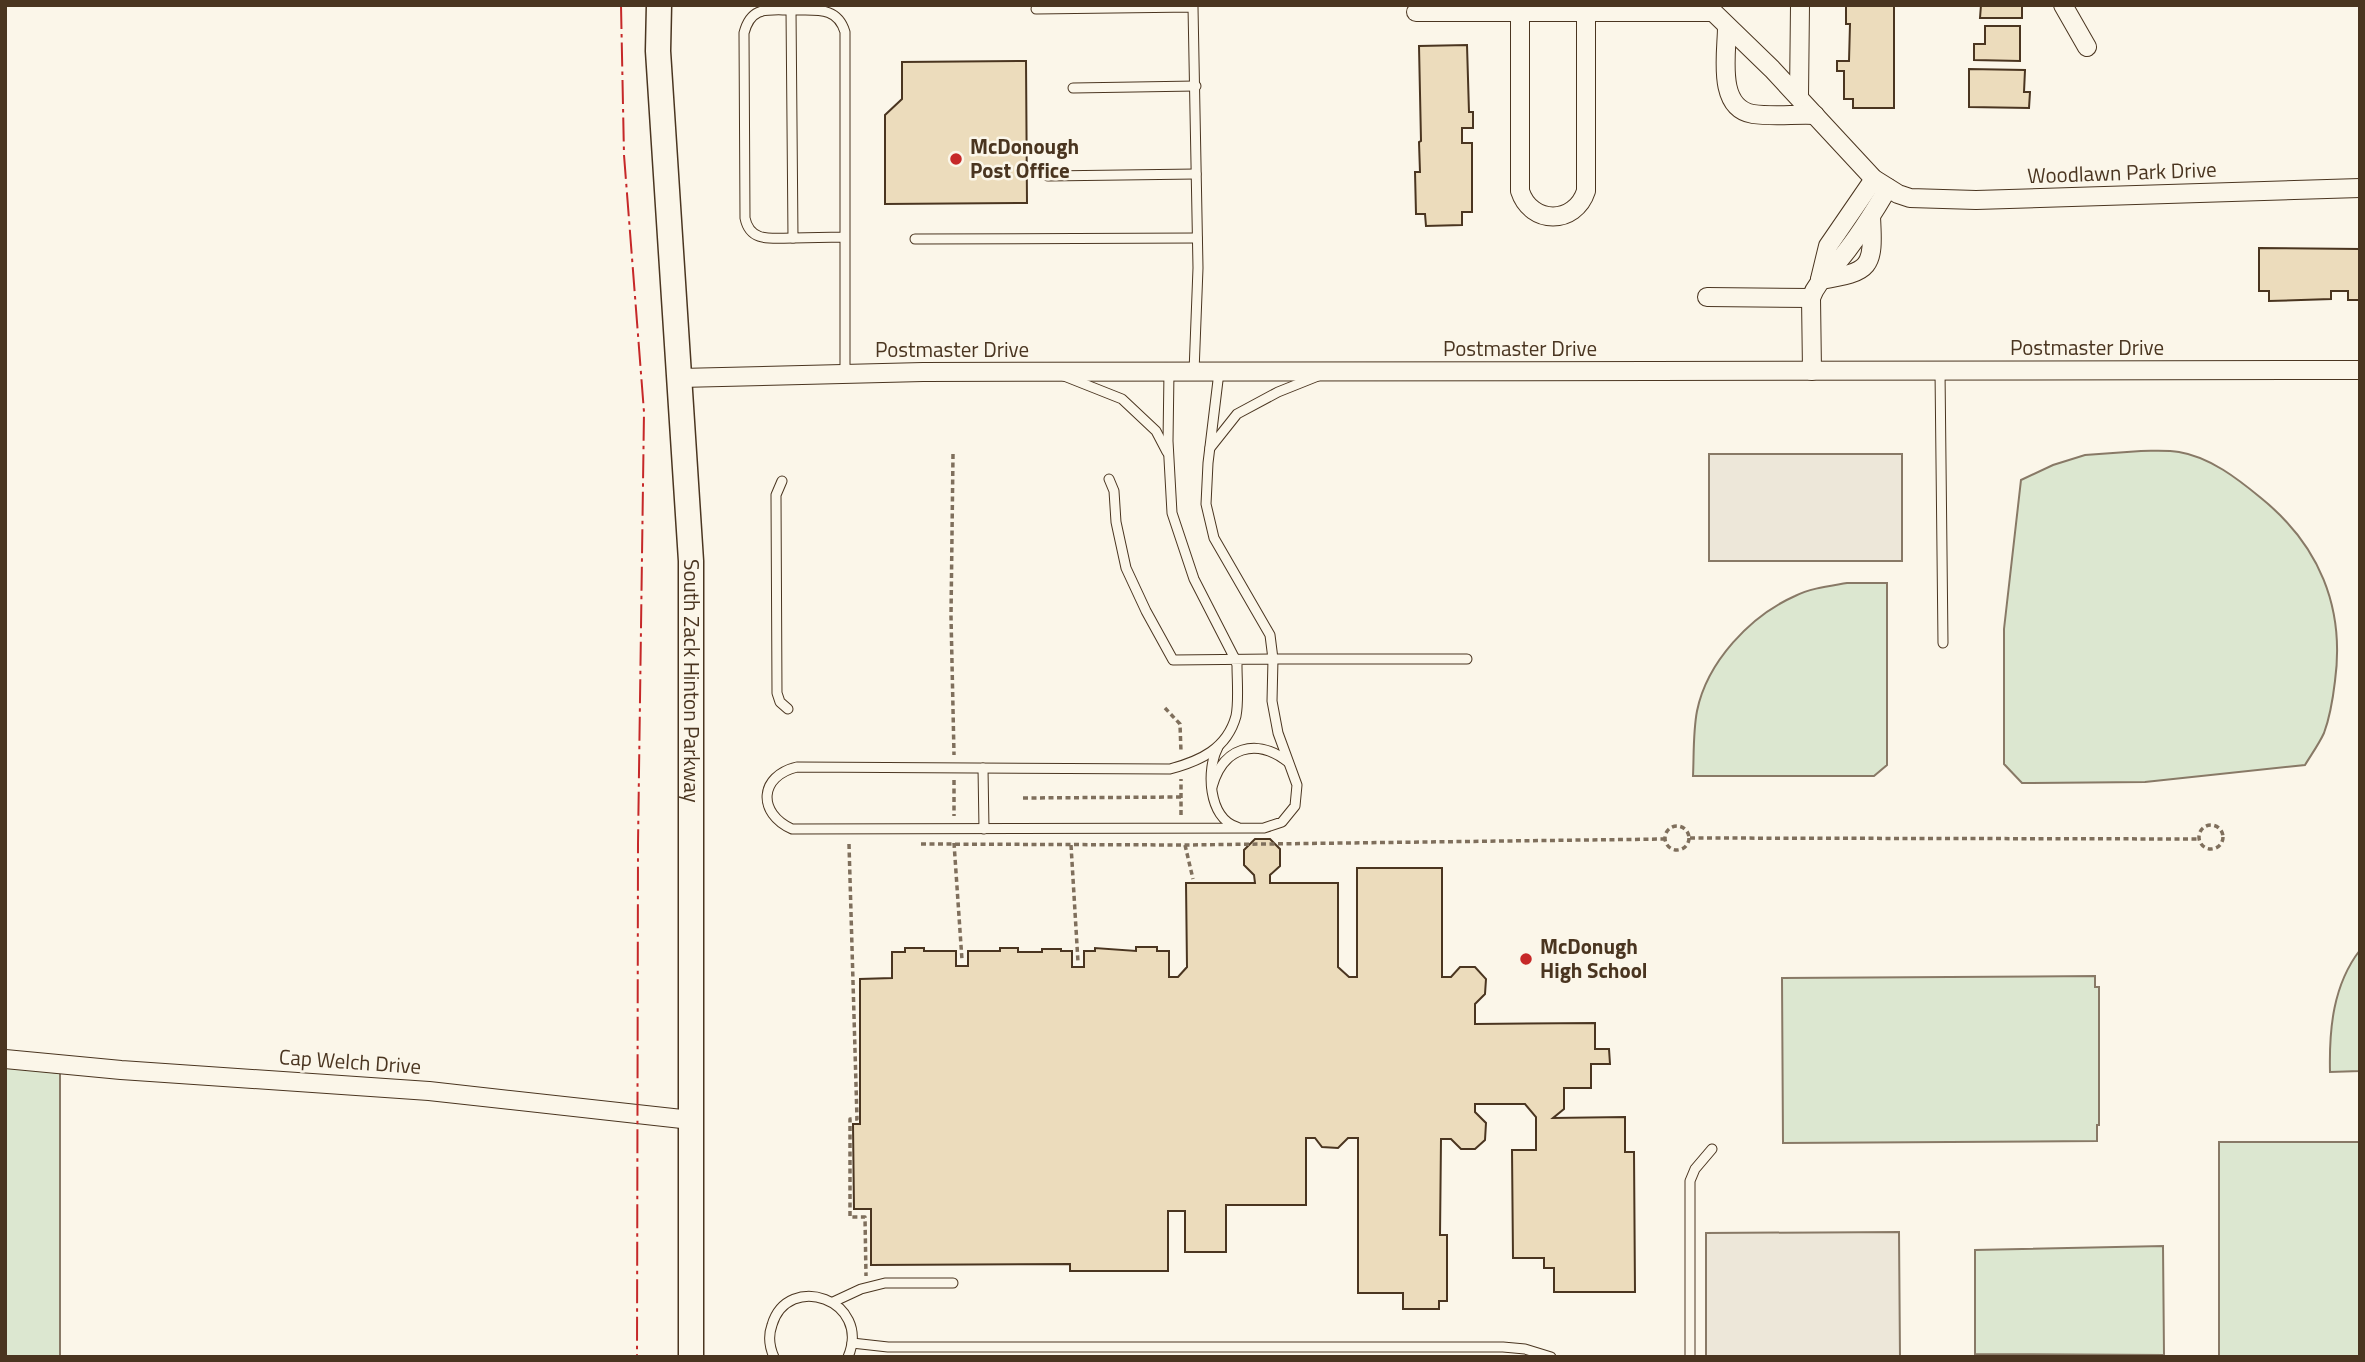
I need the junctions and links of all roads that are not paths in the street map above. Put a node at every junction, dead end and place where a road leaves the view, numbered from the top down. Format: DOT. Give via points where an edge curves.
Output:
graph roads {
  1 [pos="659,5"];
  2 [pos="1800,5"];
  3 [pos="2063,5"];
  4 [pos="1036,9"];
  5 [pos="1709,9"];
  6 [pos="791,10"];
  7 [pos="1416,12"];
  8 [pos="1520,12"];
  9 [pos="1586,12"];
  10 [pos="1727,27"];
  11 [pos="2087,47"];
  12 [pos="1196,86"];
  13 [pos="1073,88"];
  14 [pos="1799,96"];
  15 [pos="1815,115"];
  16 [pos="1196,174"];
  17 [pos="1048,176"];
  18 [pos="1881,183"];
  19 [pos="2360,188"];
  20 [pos="844,237"];
  21 [pos="793,238"];
  22 [pos="1197,238"];
  23 [pos="915,239"];
  24 [pos="1820,280"];
  25 [pos="1707,297"];
  26 [pos="1811,298"];
  27 [pos="2360,370"];
  28 [pos="1812,371"];
  29 [pos="1940,371"];
  30 [pos="1052,372"];
  31 [pos="1169,372"];
  32 [pos="1194,372"];
  33 [pos="1219,372"];
  34 [pos="1327,372"];
  35 [pos="845,374"];
  36 [pos="680,378"];
  37 [pos="1209,450"];
  38 [pos="1169,454"];
  39 [pos="1110,479"];
  40 [pos="782,481"];
  41 [pos="1943,643"];
  42 [pos="1235,659"];
  43 [pos="1273,659"];
  44 [pos="1467,659"];
  45 [pos="788,709"];
  46 [pos="1219,745"];
  47 [pos="1240,750"];
  48 [pos="1214,757"];
  49 [pos="1200,760"];
  50 [pos="1290,763"];
  51 [pos="983,768"];
  52 [pos="1212,787"];
  53 [pos="1243,828"];
  54 [pos="984,829"];
  55 [pos="5,1059"];
  56 [pos="691,1120"];
  57 [pos="1712,1149"];
  58 [pos="953,1283"];
  59 [pos="833,1302"];
  60 [pos="852,1343"];
  61 [pos="691,1357"];
  62 [pos="774,1357"];
  63 [pos="848,1357"];
  64 [pos="1551,1357"];
  65 [pos="1690,1357"];
  1 -- 36 [label="main road, South Zack Hinton Parkway"];
  2 -- 14 [label="street"];
  3 -- 11 [label="street"];
  4 -- 12 [label="lane" via="1193,7"];
  5 -- 9 [label="street, Woodlawn Park Drive"];
  5 -- 10 [label="street, Woodlawn Park Drive"];
  6 -- 20 [label="lane" via="836,15 845,32"];
  6 -- 21 [label="lane"];
  6 -- 21 [label="lane" via="754,14 744,33 745,205 747,227 753,235"];
  7 -- 8 [label="street, Woodlawn Park Drive"];
  8 -- 9 [label="street, Woodlawn Park Drive"];
  8 -- 9 [label="street" via="1520,191 1532,209 1554,217 1574,210 1586,191"];
  10 -- 14 [label="street, Woodlawn Park Drive"];
  10 -- 15 [label="street" via="1727,86 1736,105 1753,114"];
  12 -- 13 [label="lane"];
  12 -- 16 [label="lane"];
  14 -- 15 [label="street, Woodlawn Park Drive"];
  15 -- 18 [label="street, Woodlawn Park Drive"];
  16 -- 17 [label="lane"];
  16 -- 22 [label="lane"];
  18 -- 19 [label="street, Woodlawn Park Drive" via="1910,198 1938,200"];
  18 -- 24 [label="street" via="1871,217"];
  18 -- 24 [label="street" via="1828,246"];
  20 -- 21 [label="lane"];
  20 -- 35 [label="lane"];
  22 -- 23 [label="lane"];
  22 -- 32 [label="lane"];
  24 -- 26 [label="street"];
  25 -- 26 [label="street"];
  26 -- 28 [label="street"];
  27 -- 29 [label="street, Postmaster Drive"];
  28 -- 29 [label="street, Postmaster Drive"];
  28 -- 34 [label="street, Postmaster Drive"];
  29 -- 41 [label="lane"];
  30 -- 31 [label="street, Postmaster Drive"];
  30 -- 35 [label="street, Postmaster Drive"];
  30 -- 38 [label="lane" via="1122,398 1156,431"];
  31 -- 32 [label="street, Postmaster Drive"];
  31 -- 38 [label="lane"];
  32 -- 33 [label="street, Postmaster Drive"];
  33 -- 34 [label="street, Postmaster Drive"];
  33 -- 37 [label="lane"];
  34 -- 37 [label="lane" via="1237,414"];
  35 -- 36 [label="street, Postmaster Drive"];
  36 -- 56 [label="main road, South Zack Hinton Parkway" via="691,561"];
  37 -- 43 [label="lane" via="1206,504 1214,538 1270,635"];
  38 -- 42 [label="lane" via="1172,513 1194,579"];
  39 -- 42 [label="lane" via="1126,568 1173,660"];
  40 -- 45 [label="lane" via="776,495 777,693"];
  42 -- 43 [label="lane"];
  42 -- 46 [label="lane" via="1236,716"];
  43 -- 44 [label="lane"];
  43 -- 50 [label="lane" via="1272,701"];
  46 -- 48 [label="lane"];
  46 -- 49 [label="lane"];
  47 -- 48 [label="lane"];
  47 -- 50 [label="lane" via="1270,750"];
  47 -- 52 [label="lane" via="1221,765"];
  48 -- 49 [label="lane"];
  48 -- 52 [label="lane"];
  49 -- 51 [label="lane" via="1170,769"];
  50 -- 53 [label="lane" via="1297,785 1295,806 1282,822"];
  51 -- 54 [label="lane"];
  51 -- 54 [label="lane" via="797,767 782,771 771,781 768,797 770,812 792,829"];
  52 -- 53 [label="lane" via="1223,815 1231,825"];
  53 -- 54 [label="lane"];
  55 -- 56 [label="street, Cap Welch Drive" via="429,1091"];
  56 -- 61 [label="main road, South Zack Hinton Parkway"];
  57 -- 65 [label="lane" via="1690,1181"];
  58 -- 59 [label="lane" via="886,1283"];
  59 -- 60 [label="lane" via="849,1320"];
  59 -- 62 [label="lane" via="803,1297 782,1308 771,1328"];
  60 -- 63 [label="lane"];
  60 -- 64 [label="lane" via="888,1347 1503,1347"];
}
